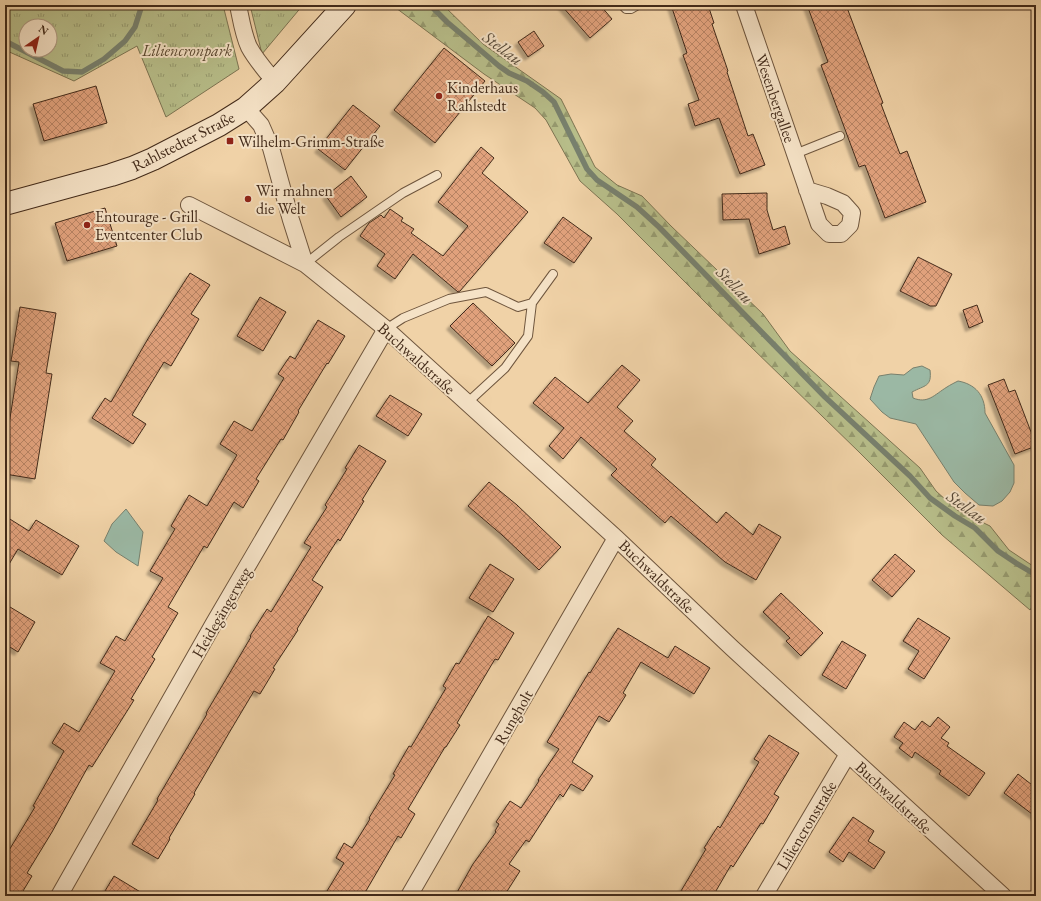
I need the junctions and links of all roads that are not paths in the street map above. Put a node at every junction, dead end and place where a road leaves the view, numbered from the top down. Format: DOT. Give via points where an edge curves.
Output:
graph roads {
  1 [pos="238,5"];
  2 [pos="345,5"];
  3 [pos="622,5"];
  4 [pos="638,5"];
  5 [pos="744,5"];
  6 [pos="275,82"];
  7 [pos="246,108"];
  8 [pos="840,136"];
  9 [pos="795,154"];
  10 [pos="437,176"];
  11 [pos="808,190"];
  12 [pos="5,204"];
  13 [pos="189,205"];
  14 [pos="305,264"];
  15 [pos="553,274"];
  16 [pos="532,302"];
  17 [pos="386,329"];
  18 [pos="468,403"];
  19 [pos="616,538"];
  20 [pos="848,754"];
  21 [pos="59,896"];
  22 [pos="409,896"];
  23 [pos="764,896"];
  24 [pos="1003,896"];
  1 -- 6 [label="street" via="249,46 258,62"];
  2 -- 6 [label="main road, Rahlstedter Straße"];
  3 -- 4 [label="lane" via="626,9 631,9"];
  5 -- 9 [label="street, Wesenbergallee"];
  6 -- 7 [label="main road, Rahlstedter Straße"];
  7 -- 12 [label="main road, Rahlstedter Straße" via="211,130 146,162 111,175"];
  7 -- 14 [label="street" via="261,125 271,148"];
  8 -- 9 [label="lane"];
  9 -- 11 [label="street, Wesenbergallee"];
  10 -- 14 [label="lane" via="403,193"];
  13 -- 14 [label="street, Buchwaldstraße"];
  14 -- 17 [label="street, Buchwaldstraße"];
  15 -- 16 [label="lane"];
  16 -- 17 [label="lane" via="518,307 486,292 449,299 403,318"];
  16 -- 18 [label="lane" via="528,336 505,368"];
  17 -- 18 [label="street, Buchwaldstraße"];
  17 -- 21 [label="street, Heidegängerweg" via="214,623"];
  18 -- 19 [label="street, Buchwaldstraße"];
  19 -- 20 [label="street, Buchwaldstraße"];
  19 -- 22 [label="street, Rungholt"];
  20 -- 23 [label="street, Liliencronstraße"];
  20 -- 24 [label="street, Buchwaldstraße"];
}
